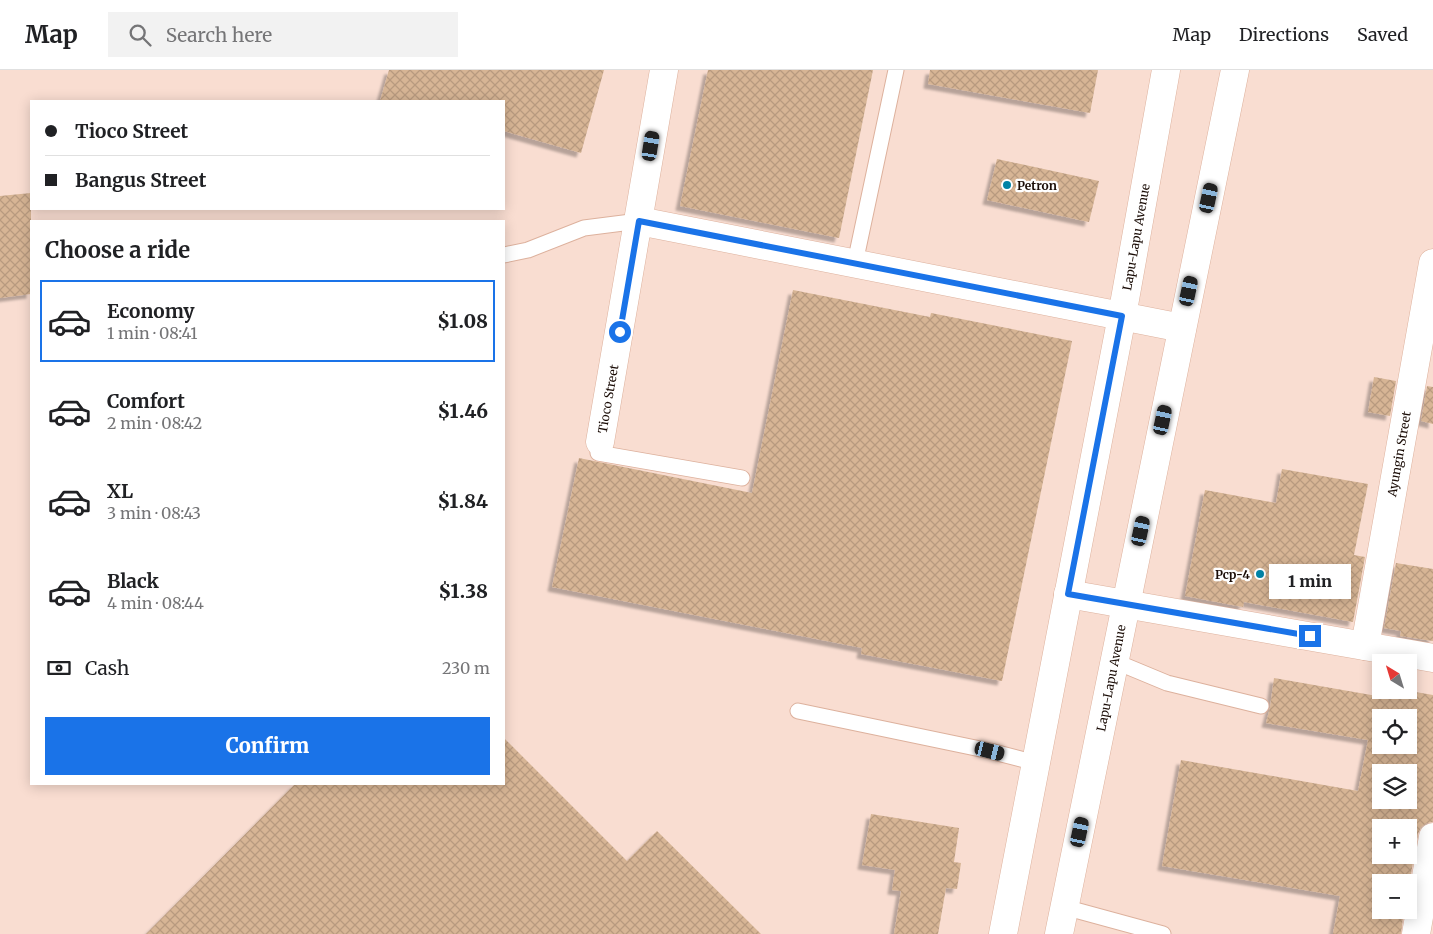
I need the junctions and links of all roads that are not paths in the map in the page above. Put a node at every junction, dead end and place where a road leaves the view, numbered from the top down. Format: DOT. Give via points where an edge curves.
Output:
graph roads {
  1 [pos="664,70"];
  2 [pos="896,70"];
  3 [pos="1166,70"];
  4 [pos="1235,70"];
  5 [pos="639,221"];
  6 [pos="505,255"];
  7 [pos="855,263"];
  8 [pos="1433,263"];
  9 [pos="1122,316"];
  10 [pos="1182,328"];
  11 [pos="600,442"];
  12 [pos="742,478"];
  13 [pos="1068,594"];
  14 [pos="1126,604"];
  15 [pos="1365,646"];
  16 [pos="1433,658"];
  17 [pos="1114,661"];
  18 [pos="1261,706"];
  19 [pos="798,710"];
  20 [pos="1036,762"];
  21 [pos="1433,837"];
  22 [pos="1064,907"];
  23 [pos="1427,907"];
  24 [pos="1003,934"];
  25 [pos="1059,934"];
  26 [pos="1163,934"];
  27 [pos="1416,934"];
  1 -- 5 [label="street, Tioco Street"];
  2 -- 7 [label="lane"];
  3 -- 9 [label="street, Lapu-Lapu Avenue"];
  4 -- 10 [label="street, Lapu-Lapu Avenue"];
  5 -- 6 [label="lane" via="584,228 528,250"];
  5 -- 7 [label="street"];
  5 -- 11 [label="street, Tioco Street"];
  7 -- 9 [label="street"];
  8 -- 15 [label="street, Ayungin Street"];
  9 -- 10 [label="street"];
  9 -- 13 [label="street, Lapu-Lapu Avenue"];
  10 -- 14 [label="street, Lapu-Lapu Avenue"];
  11 -- 12 [label="lane" via="598,453"];
  13 -- 14 [label="street"];
  13 -- 20 [label="street, Lapu-Lapu Avenue"];
  14 -- 15 [label="street"];
  14 -- 17 [label="street, Lapu-Lapu Avenue"];
  15 -- 16 [label="street"];
  17 -- 18 [label="lane" via="1167,683"];
  17 -- 22 [label="street, Lapu-Lapu Avenue"];
  19 -- 20 [label="lane"];
  20 -- 24 [label="street, Lapu-Lapu Avenue"];
  21 -- 23 [label="street"];
  22 -- 25 [label="street, Lapu-Lapu Avenue"];
  22 -- 26 [label="lane"];
  23 -- 27 [label="street"];
}
